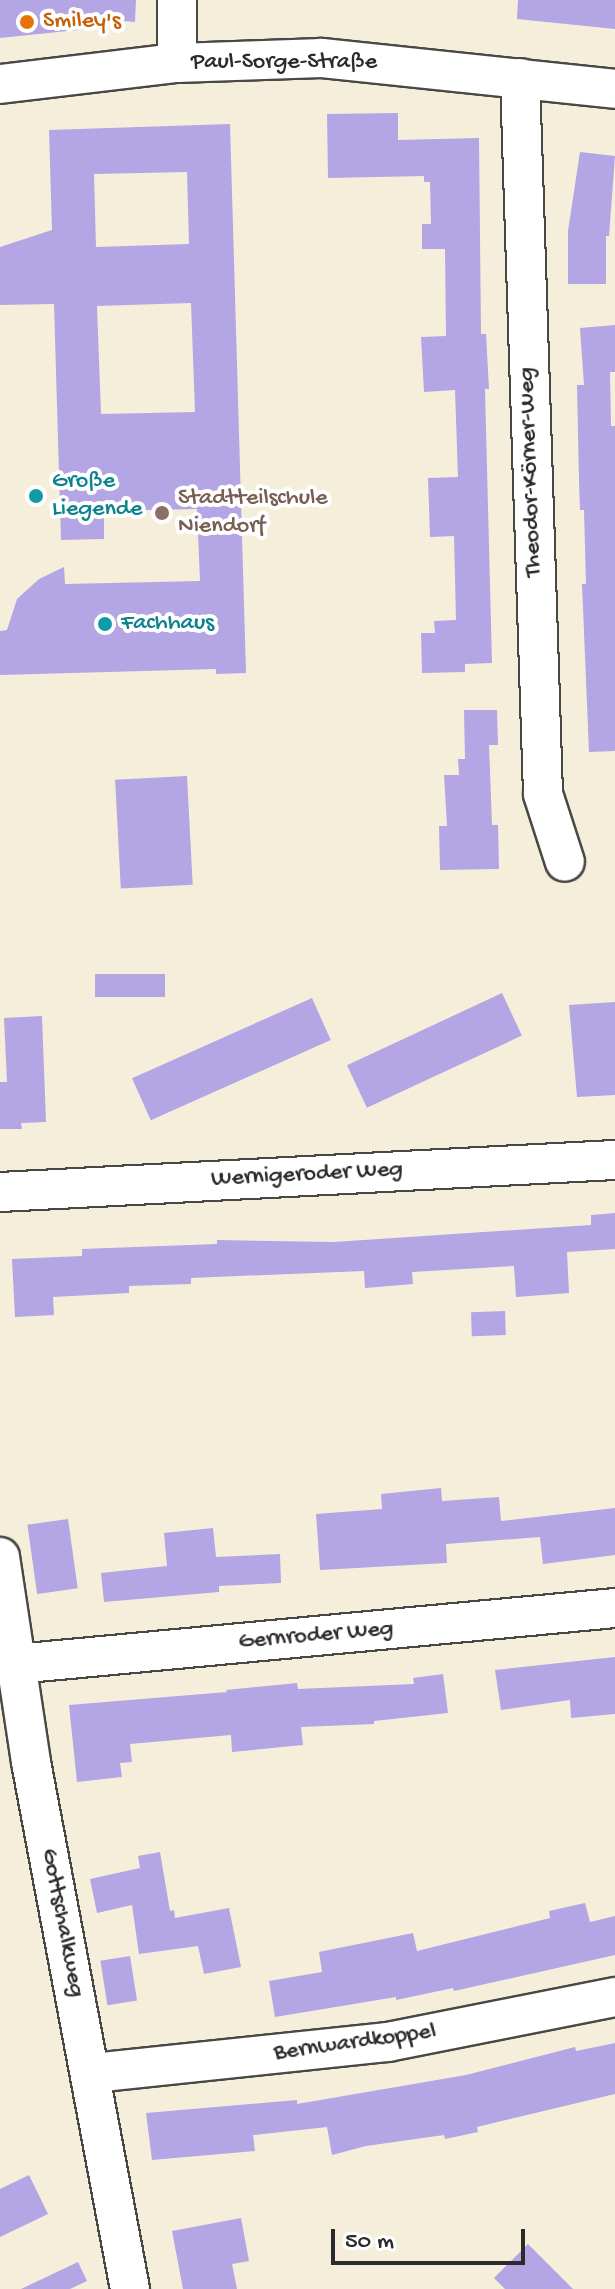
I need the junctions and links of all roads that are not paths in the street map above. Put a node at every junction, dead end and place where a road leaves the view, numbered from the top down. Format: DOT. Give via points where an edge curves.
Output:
graph roads {
  1 [pos="177,0"];
  2 [pos="177,63"];
  3 [pos="520,78"];
  4 [pos="0,84"];
  5 [pos="615,89"];
  6 [pos="565,862"];
  7 [pos="615,1160"];
  8 [pos="0,1192"];
  9 [pos="0,1557"];
  10 [pos="615,1608"];
  11 [pos="16,1664"];
  12 [pos="615,1997"];
  13 [pos="93,2073"];
  14 [pos="130,2289"];
  1 -- 2 [label="street"];
  2 -- 3 [label="street, Paul-Sorge-Straße" via="322,58"];
  2 -- 4 [label="street, Paul-Sorge-Straße"];
  3 -- 5 [label="street, Paul-Sorge-Straße"];
  3 -- 6 [label="street, Theodor-Körner-Weg" via="543,794"];
  7 -- 8 [label="street, Wernigeroder Weg"];
  9 -- 11 [label="street, Gottschalkweg"];
  10 -- 11 [label="street, Gernroder Weg"];
  11 -- 13 [label="street, Gottschalkweg"];
  12 -- 13 [label="street, Bernwardkoppel" via="388,2042"];
  13 -- 14 [label="street, Gottschalkweg"];
}
